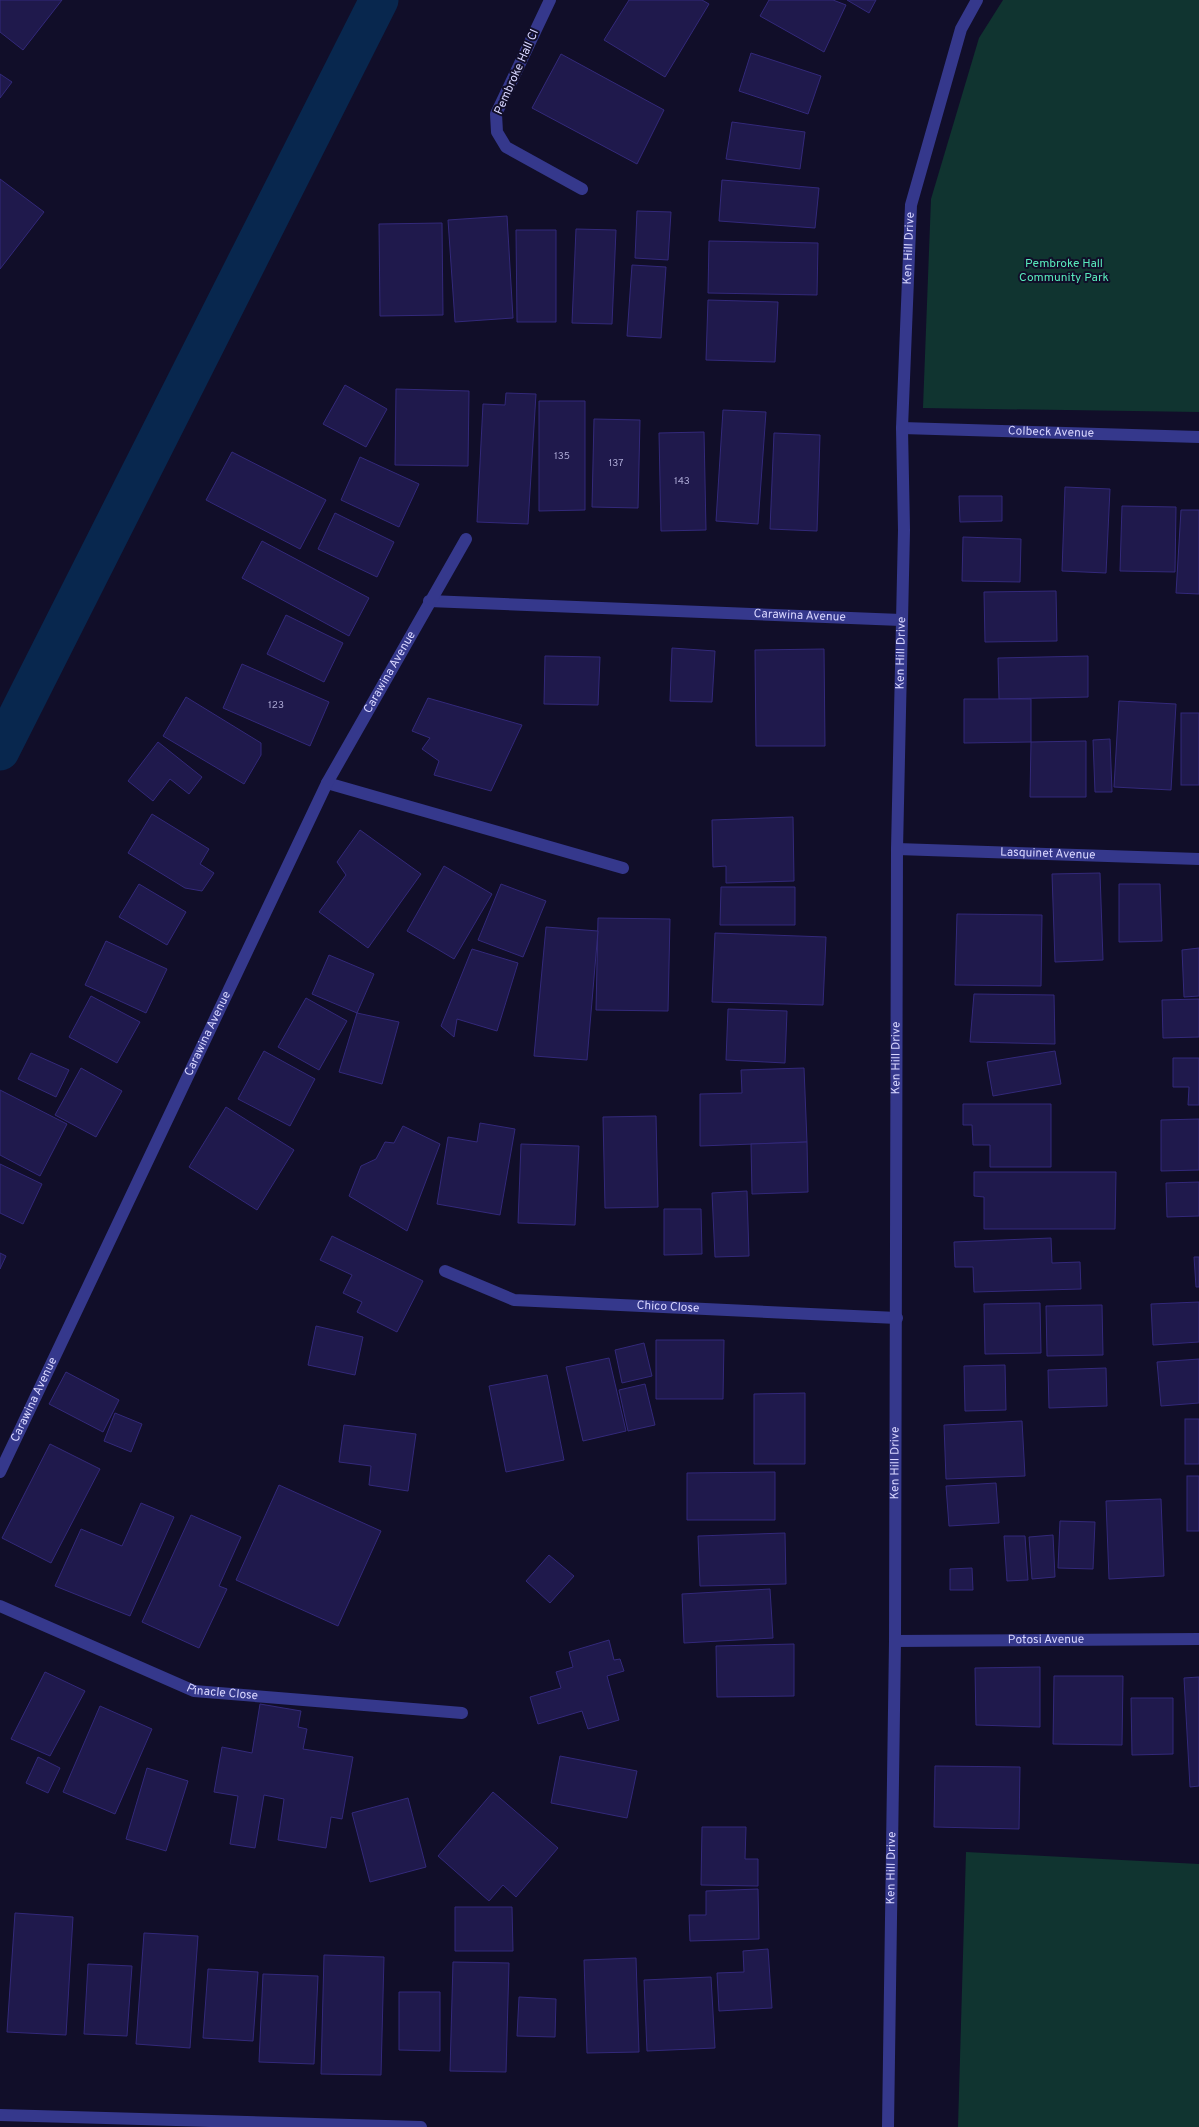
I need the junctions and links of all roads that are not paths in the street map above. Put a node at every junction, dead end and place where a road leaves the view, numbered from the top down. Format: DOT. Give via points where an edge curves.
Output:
graph roads {
  1 [pos="550,0"];
  2 [pos="977,0"];
  3 [pos="582,189"];
  4 [pos="902,428"];
  5 [pos="1199,437"];
  6 [pos="466,539"];
  7 [pos="429,601"];
  8 [pos="901,620"];
  9 [pos="326,783"];
  10 [pos="897,850"];
  11 [pos="1199,859"];
  12 [pos="624,868"];
  13 [pos="445,1271"];
  14 [pos="897,1318"];
  15 [pos="0,1472"];
  16 [pos="0,1606"];
  17 [pos="1199,1640"];
  18 [pos="895,1641"];
  19 [pos="462,1713"];
  20 [pos="0,2115"];
  21 [pos="421,2127"];
  22 [pos="888,2127"];
  1 -- 3 [label="street, Pembroke Hall Cl" via="496,114 498,132 506,147"];
  2 -- 4 [label="street, Ken Hill Drive" via="961,29 911,205"];
  4 -- 5 [label="street, Colbeck Avenue"];
  4 -- 8 [label="street, Ken Hill Drive" via="904,530"];
  6 -- 7 [label="street, Carawina Avenue"];
  7 -- 8 [label="street, Carawina Avenue"];
  7 -- 9 [label="street, Carawina Avenue"];
  8 -- 10 [label="street, Ken Hill Drive"];
  9 -- 12 [label="street"];
  9 -- 15 [label="street, Carawina Avenue"];
  10 -- 11 [label="street, Lasquinet Avenue"];
  10 -- 14 [label="street, Ken Hill Drive"];
  13 -- 14 [label="street, Chico Close" via="514,1300"];
  14 -- 18 [label="street, Ken Hill Drive"];
  16 -- 19 [label="street, Pinacle Close" via="194,1691"];
  17 -- 18 [label="street, Potosi Avenue"];
  18 -- 22 [label="street, Ken Hill Drive"];
  20 -- 21 [label="street"];
}
